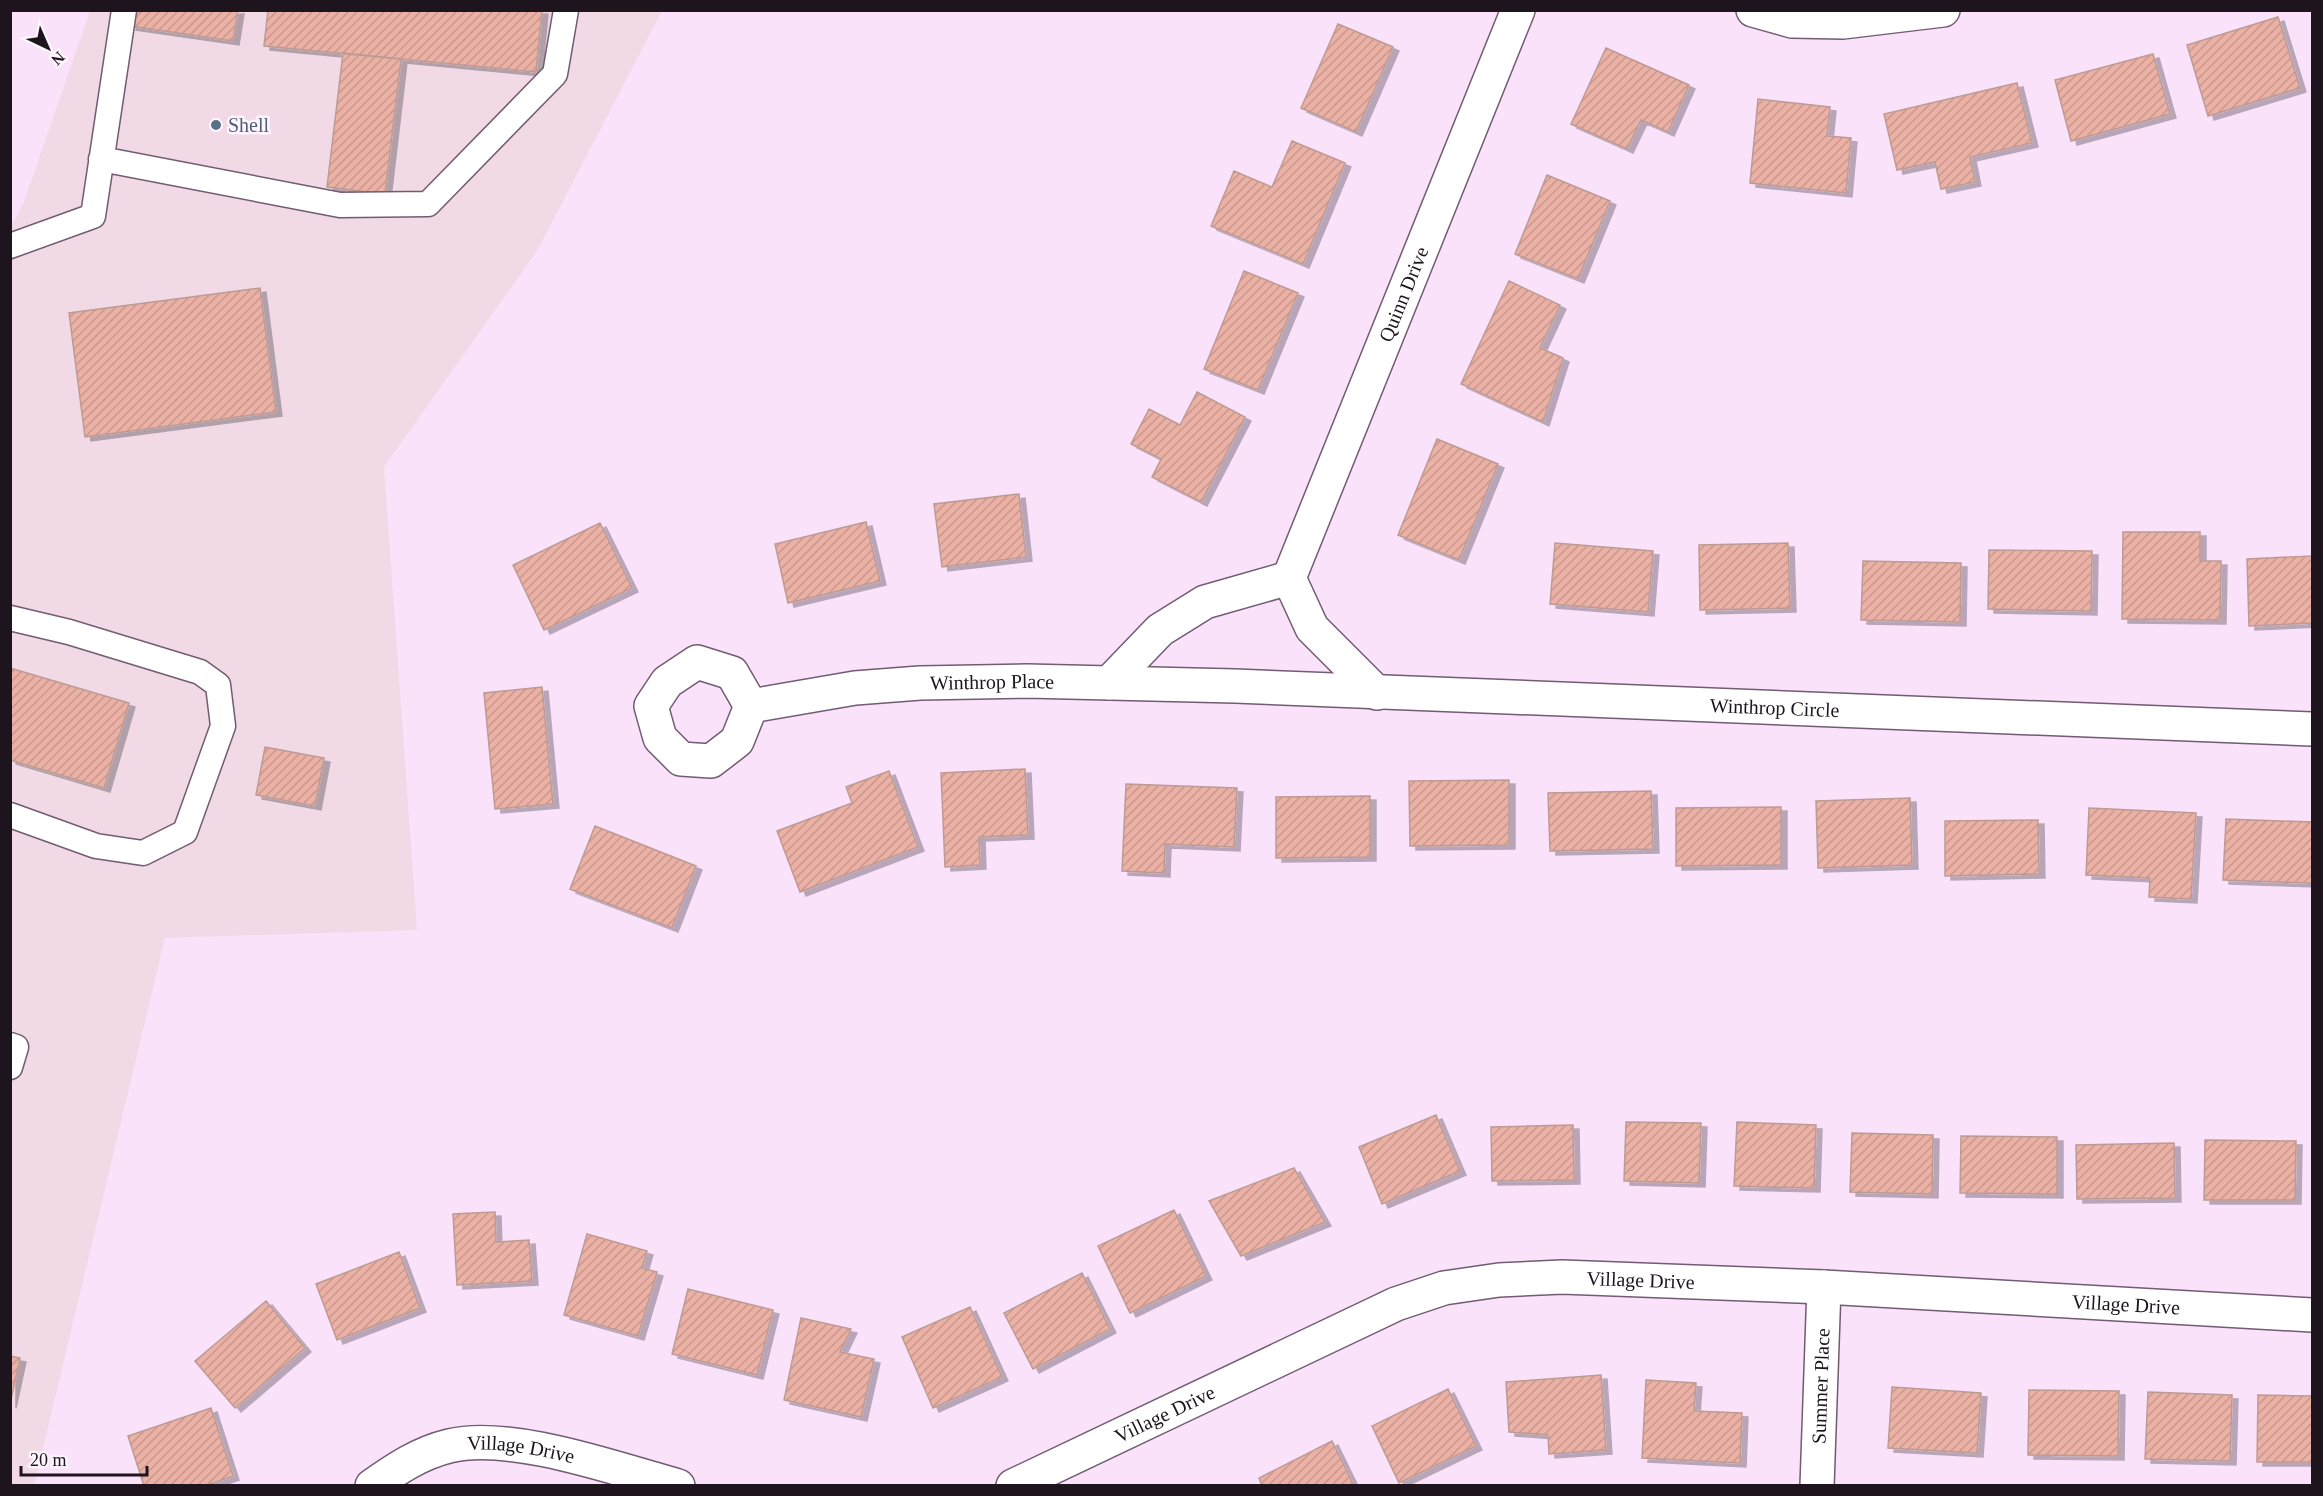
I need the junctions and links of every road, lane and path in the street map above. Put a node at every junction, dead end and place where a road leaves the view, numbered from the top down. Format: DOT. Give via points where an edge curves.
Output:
graph roads {
  1 [pos="124,10"];
  2 [pos="566,10"];
  3 [pos="1518,10"];
  4 [pos="1753,10"];
  5 [pos="1943,10"];
  6 [pos="101,159"];
  7 [pos="10,246"];
  8 [pos="1289,578"];
  9 [pos="10,618"];
  10 [pos="1109,683"];
  11 [pos="1235,686"];
  12 [pos="1377,693"];
  13 [pos="752,706"];
  14 [pos="2313,729"];
  15 [pos="10,815"];
  16 [pos="10,1045"];
  17 [pos="10,1067"];
  18 [pos="1824,1287"];
  19 [pos="2313,1315"];
  20 [pos="372,1485"];
  21 [pos="678,1485"];
  22 [pos="1013,1485"];
  23 [pos="1817,1485"];
  1 -- 6 [label="lane"];
  2 -- 6 [label="lane" via="555,74 428,204 340,205"];
  3 -- 8 [label="street, Quinn Drive"];
  4 -- 5 [label="street" via="1792,21 1843,22"];
  6 -- 7 [label="lane" via="93,216"];
  8 -- 10 [label="street" via="1205,602 1160,630"];
  8 -- 12 [label="street" via="1312,628"];
  9 -- 15 [label="lane" via="200,672 218,684 223,726 185,832 143,853 96,846"];
  10 -- 11 [label="street, Winthrop Place"];
  10 -- 13 [label="street, Winthrop Place" via="920,682 855,688"];
  11 -- 12 [label="street, Winthrop Circle"];
  12 -- 14 [label="street, Winthrop Circle"];
  16 -- 17 [label="lane" via="16,1047"];
  18 -- 19 [label="street, Village Drive"];
  18 -- 22 [label="street, Village Drive" via="1562,1277 1444,1288 1396,1304"];
  18 -- 23 [label="street, Summer Place"];
  20 -- 21 [label="street, Village Drive" via="411,1460 450,1446 493,1442 538,1449"];
}
